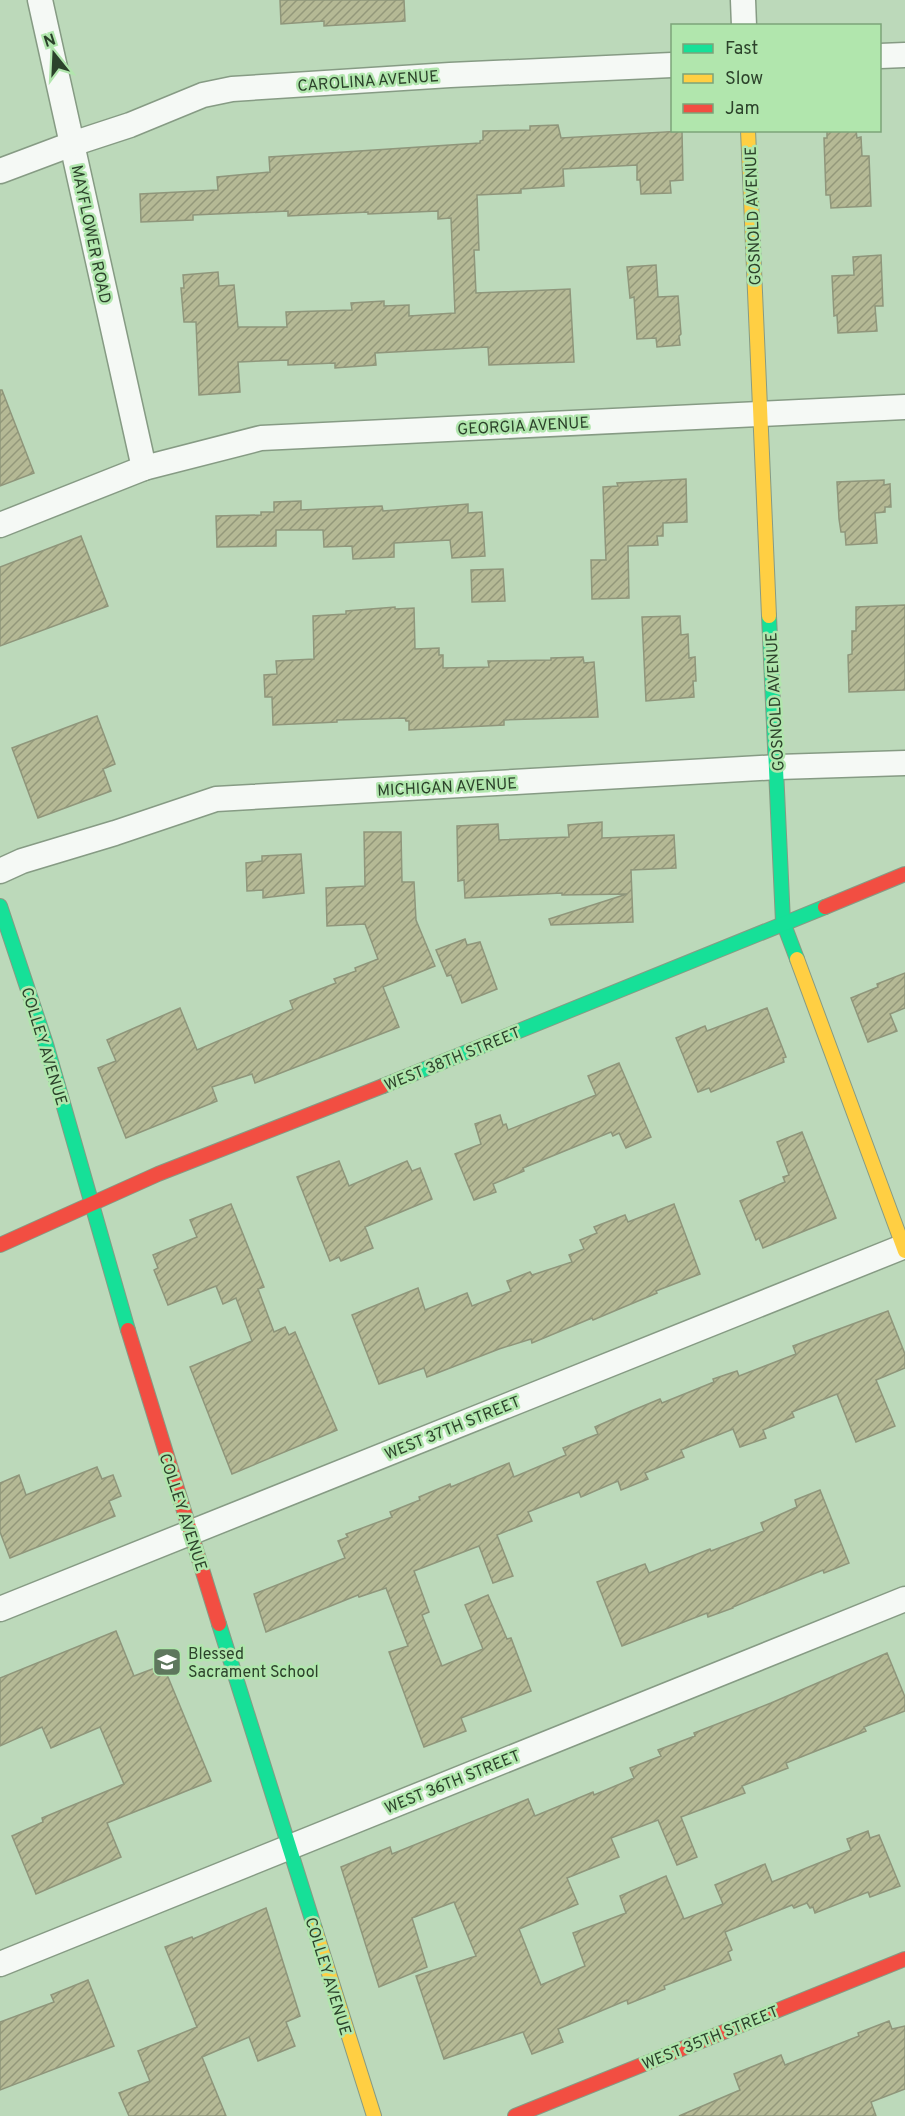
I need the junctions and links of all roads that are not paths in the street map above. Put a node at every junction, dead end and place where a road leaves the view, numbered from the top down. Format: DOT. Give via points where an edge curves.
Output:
graph roads {
  1 [pos="40,0"];
  2 [pos="743,0"];
  3 [pos="744,24"];
  4 [pos="905,55"];
  5 [pos="881,56"];
  6 [pos="671,65"];
  7 [pos="748,132"];
  8 [pos="72,144"];
  9 [pos="0,171"];
  10 [pos="905,407"];
  11 [pos="759,414"];
  12 [pos="144,468"];
  13 [pos="0,525"];
  14 [pos="905,763"];
  15 [pos="778,767"];
  16 [pos="0,871"];
  17 [pos="905,874"];
  18 [pos="0,906"];
  19 [pos="783,922"];
  20 [pos="93,1203"];
  21 [pos="0,1245"];
  22 [pos="904,1248"];
  23 [pos="190,1534"];
  24 [pos="905,1599"];
  25 [pos="0,1609"];
  26 [pos="289,1847"];
  27 [pos="905,1959"];
  28 [pos="0,1964"];
  29 [pos="374,2116"];
  30 [pos="516,2116"];
  1 -- 8 [label="street, MAYFLOWER ROAD"];
  2 -- 3 [label="street"];
  4 -- 5 [label="street"];
  6 -- 8 [label="street, CAROLINA AVENUE" via="232,88"];
  7 -- 11 [label="main road, GOSNOLD AVENUE"];
  8 -- 9 [label="street, CAROLINA AVENUE"];
  8 -- 12 [label="street, MAYFLOWER ROAD"];
  10 -- 11 [label="street, GEORGIA AVENUE"];
  11 -- 12 [label="street, GEORGIA AVENUE" via="261,438"];
  11 -- 15 [label="main road, GOSNOLD AVENUE"];
  12 -- 13 [label="street, GEORGIA AVENUE"];
  14 -- 15 [label="street, MICHIGAN AVENUE"];
  15 -- 16 [label="street, MICHIGAN AVENUE" via="216,799"];
  15 -- 19 [label="main road, GOSNOLD AVENUE"];
  17 -- 19 [label="main road, WEST 38TH STREET"];
  18 -- 20 [label="main road, COLLEY AVENUE"];
  19 -- 20 [label="main road, WEST 38TH STREET"];
  19 -- 22 [label="main road, GOSNOLD AVENUE"];
  20 -- 21 [label="main road, WEST 38TH STREET"];
  20 -- 23 [label="main road, COLLEY AVENUE"];
  22 -- 23 [label="street, WEST 37TH STREET"];
  23 -- 25 [label="street, WEST 37TH STREET"];
  23 -- 26 [label="main road, COLLEY AVENUE"];
  24 -- 26 [label="street, WEST 36TH STREET"];
  26 -- 28 [label="street, WEST 36TH STREET"];
  26 -- 29 [label="main road, COLLEY AVENUE"];
  27 -- 30 [label="main road, WEST 35TH STREET"];
}
